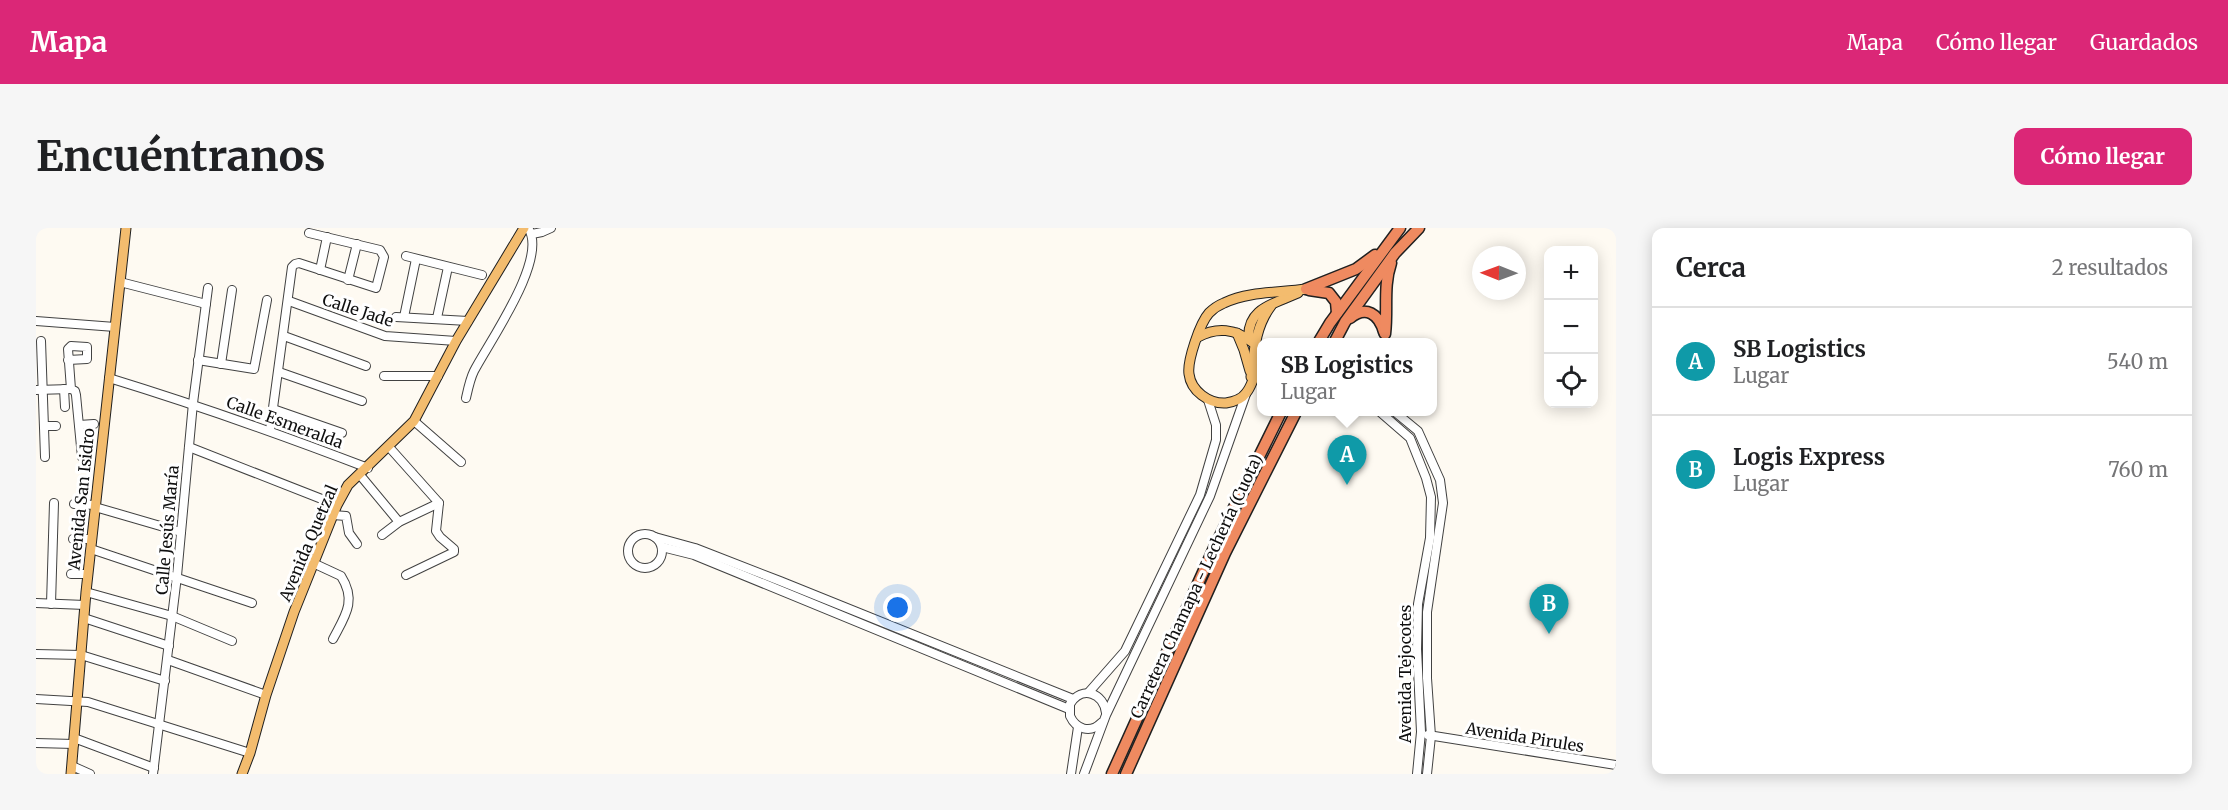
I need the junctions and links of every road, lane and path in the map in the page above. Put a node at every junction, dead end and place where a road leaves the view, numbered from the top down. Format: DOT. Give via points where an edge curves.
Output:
graph roads {
  1 [pos="126,228"];
  2 [pos="551,228"];
  3 [pos="1401,228"];
  4 [pos="1419,228"];
  5 [pos="528,230"];
  6 [pos="309,233"];
  7 [pos="327,237"];
  8 [pos="357,244"];
  9 [pos="1386,245"];
  10 [pos="1395,253"];
  11 [pos="406,256"];
  12 [pos="416,259"];
  13 [pos="448,267"];
  14 [pos="320,270"];
  15 [pos="482,275"];
  16 [pos="348,280"];
  17 [pos="120,282"];
  18 [pos="208,288"];
  19 [pos="1306,289"];
  20 [pos="232,290"];
  21 [pos="267,300"];
  22 [pos="289,301"];
  23 [pos="206,304"];
  24 [pos="437,318"];
  25 [pos="1341,318"];
  26 [pos="36,321"];
  27 [pos="468,321"];
  28 [pos="115,327"];
  29 [pos="1237,333"];
  30 [pos="284,336"];
  31 [pos="1197,337"];
  32 [pos="1257,338"];
  33 [pos="1322,338"];
  34 [pos="1335,338"];
  35 [pos="1384,338"];
  36 [pos="41,341"];
  37 [pos="456,341"];
  38 [pos="1256,345"];
  39 [pos="68,360"];
  40 [pos="198,360"];
  41 [pos="221,364"];
  42 [pos="366,366"];
  43 [pos="1257,371"];
  44 [pos="279,372"];
  45 [pos="384,376"];
  46 [pos="438,376"];
  47 [pos="109,378"];
  48 [pos="1251,379"];
  49 [pos="67,389"];
  50 [pos="39,390"];
  51 [pos="1246,394"];
  52 [pos="466,398"];
  53 [pos="1208,400"];
  54 [pos="362,401"];
  55 [pos="193,403"];
  56 [pos="65,407"];
  57 [pos="273,409"];
  58 [pos="1279,416"];
  59 [pos="1294,416"];
  60 [pos="1386,416"];
  61 [pos="1401,416"];
  62 [pos="414,421"];
  63 [pos="94,424"];
  64 [pos="79,425"];
  65 [pos="44,426"];
  66 [pos="56,426"];
  67 [pos="270,430"];
  68 [pos="342,432"];
  69 [pos="189,447"];
  70 [pos="389,447"];
  71 [pos="45,457"];
  72 [pos="82,457"];
  73 [pos="461,462"];
  74 [pos="368,468"];
  75 [pos="360,475"];
  76 [pos="54,503"];
  77 [pos="439,503"];
  78 [pos="74,504"];
  79 [pos="96,506"];
  80 [pos="335,510"];
  81 [pos="399,522"];
  82 [pos="181,532"];
  83 [pos="382,535"];
  84 [pos="655,537"];
  85 [pos="73,539"];
  86 [pos="91,544"];
  87 [pos="357,544"];
  88 [pos="662,547"];
  89 [pos="313,563"];
  90 [pos="71,574"];
  91 [pos="88,574"];
  92 [pos="406,575"];
  93 [pos="177,576"];
  94 [pos="86,592"];
  95 [pos="36,603"];
  96 [pos="252,603"];
  97 [pos="51,604"];
  98 [pos="85,605"];
  99 [pos="172,616"];
  100 [pos="84,618"];
  101 [pos="333,639"];
  102 [pos="232,641"];
  103 [pos="169,646"];
  104 [pos="36,654"];
  105 [pos="81,655"];
  106 [pos="168,660"];
  107 [pos="165,681"];
  108 [pos="1089,692"];
  109 [pos="266,695"];
  110 [pos="36,699"];
  111 [pos="1073,699"];
  112 [pos="77,701"];
  113 [pos="1069,709"];
  114 [pos="1152,713"];
  115 [pos="1105,718"];
  116 [pos="161,725"];
  117 [pos="1078,727"];
  118 [pos="1421,732"];
  119 [pos="1431,736"];
  120 [pos="74,741"];
  121 [pos="36,743"];
  122 [pos="250,753"];
  123 [pos="1145,753"];
  124 [pos="1616,765"];
  125 [pos="71,770"];
  126 [pos="154,771"];
  127 [pos="90,774"];
  128 [pos="244,774"];
  129 [pos="1071,774"];
  130 [pos="1083,774"];
  131 [pos="1112,774"];
  132 [pos="1126,774"];
  133 [pos="1417,774"];
  134 [pos="1427,774"];
  1 -- 17 [label="main road, Avenida San Isidro"];
  2 -- 5 [label="street"];
  3 -- 9 [label="highway"];
  4 -- 10 [label="highway"];
  5 -- 27 [label="main road, Avenida Quetzal"];
  5 -- 52 [label="street" via="533,250 515,301 475,369"];
  6 -- 7 [label="street"];
  7 -- 8 [label="street"];
  7 -- 14 [label="street"];
  8 -- 16 [label="street"];
  8 -- 16 [label="street" via="382,253 378,285 373,288"];
  9 -- 19 [label="highway" via="1356,269"];
  9 -- 25 [label="highway"];
  10 -- 25 [label="highway"];
  10 -- 35 [label="highway" via="1386,281"];
  11 -- 12 [label="street"];
  12 -- 13 [label="street"];
  12 -- 24 [label="street" via="400,317"];
  13 -- 15 [label="street"];
  13 -- 24 [label="street"];
  14 -- 16 [label="street"];
  14 -- 22 [label="street" via="295,264 292,267"];
  17 -- 23 [label="street"];
  17 -- 28 [label="main road, Avenida San Isidro"];
  18 -- 23 [label="street, Calle Jesús María"];
  19 -- 25 [label="highway" via="1329,293"];
  19 -- 31 [label="main road" via="1226,302 1209,313"];
  19 -- 32 [label="main road" via="1271,306 1261,321"];
  20 -- 41 [label="street"];
  21 -- 41 [label="street" via="254,369"];
  22 -- 30 [label="street"];
  22 -- 37 [label="street, Calle Jade" via="386,336"];
  23 -- 40 [label="street, Calle Jesús María"];
  24 -- 27 [label="street"];
  25 -- 33 [label="highway"];
  25 -- 34 [label="highway"];
  25 -- 35 [label="highway" via="1369,312 1380,319"];
  26 -- 28 [label="street"];
  27 -- 37 [label="main road, Avenida Quetzal"];
  28 -- 47 [label="main road, Avenida San Isidro"];
  29 -- 31 [label="main road" via="1218,329"];
  29 -- 38 [label="main road"];
  29 -- 48 [label="main road"];
  30 -- 42 [label="street"];
  30 -- 44 [label="street"];
  31 -- 53 [label="main road" via="1189,376"];
  36 -- 50 [label="street"];
  37 -- 46 [label="main road, Avenida Quetzal"];
  38 -- 48 [label="main road"];
  39 -- 49 [label="street"];
  40 -- 41 [label="street"];
  40 -- 55 [label="street, Calle Jesús María"];
  43 -- 48 [label="main road"];
  44 -- 54 [label="street"];
  44 -- 57 [label="street"];
  45 -- 46 [label="street"];
  46 -- 62 [label="main road, Avenida Quetzal"];
  47 -- 55 [label="street, Calle Esmeralda"];
  47 -- 79 [label="main road, Avenida San Isidro"];
  48 -- 51 [label="main road"];
  49 -- 50 [label="street"];
  49 -- 56 [label="street"];
  49 -- 64 [label="street" via="75,391"];
  50 -- 65 [label="street"];
  51 -- 53 [label="main road" via="1227,403"];
  51 -- 115 [label="street" via="1210,496"];
  53 -- 108 [label="street" via="1216,440 1200,495 1125,651"];
  55 -- 67 [label="street, Calle Esmeralda"];
  55 -- 69 [label="street, Calle Jesús María"];
  57 -- 67 [label="street"];
  57 -- 68 [label="street"];
  58 -- 131 [label="highway, Carretera Chamapa - Lechería (Cuota)" via="1180,619"];
  59 -- 114 [label="highway, Carretera Chamapa - Lechería (Cuota)"];
  60 -- 118 [label="street, Avenida Tejocotes" via="1410,438 1431,497 1430,538 1418,604"];
  61 -- 119 [label="street, Avenida Tejocotes" via="1418,431 1440,480 1443,503 1427,612"];
  62 -- 70 [label="main road, Avenida Quetzal"];
  62 -- 73 [label="street"];
  63 -- 64 [label="street"];
  64 -- 72 [label="street"];
  65 -- 66 [label="street"];
  65 -- 71 [label="street"];
  67 -- 74 [label="street, Calle Esmeralda"];
  69 -- 80 [label="street"];
  69 -- 82 [label="street, Calle Jesús María"];
  70 -- 74 [label="main road, Avenida Quetzal"];
  70 -- 77 [label="street"];
  74 -- 75 [label="main road, Avenida Quetzal"];
  75 -- 80 [label="main road, Avenida Quetzal" via="348,485"];
  75 -- 81 [label="street"];
  76 -- 97 [label="street"];
  77 -- 81 [label="street"];
  77 -- 92 [label="street" via="436,531 454,552"];
  78 -- 79 [label="street"];
  79 -- 82 [label="street"];
  79 -- 86 [label="main road, Avenida San Isidro"];
  80 -- 87 [label="street" via="346,516 349,533"];
  80 -- 89 [label="main road, Avenida Quetzal"];
  81 -- 83 [label="street"];
  82 -- 93 [label="street, Calle Jesús María"];
  84 -- 88 [label="street"];
  84 -- 88 [label="street" via="636,536 629,543 630,561 638,568 648,569 656,565"];
  84 -- 111 [label="street" via="770,576"];
  85 -- 86 [label="street"];
  86 -- 91 [label="main road, Avenida San Isidro"];
  86 -- 93 [label="street"];
  88 -- 113 [label="street" via="694,555"];
  89 -- 101 [label="street" via="341,576 349,599"];
  89 -- 109 [label="main road, Avenida Quetzal"];
  90 -- 91 [label="street"];
  91 -- 94 [label="main road, Avenida San Isidro"];
  93 -- 96 [label="street"];
  93 -- 99 [label="street, Calle Jesús María"];
  94 -- 98 [label="main road, Avenida San Isidro"];
  94 -- 99 [label="street"];
  95 -- 97 [label="street"];
  97 -- 98 [label="street"];
  98 -- 100 [label="main road, Avenida San Isidro"];
  99 -- 102 [label="street"];
  99 -- 103 [label="street, Calle Jesús María"];
  100 -- 103 [label="street"];
  100 -- 105 [label="main road, Avenida San Isidro"];
  103 -- 106 [label="street, Calle Jesús María"];
  104 -- 105 [label="street"];
  105 -- 107 [label="street"];
  105 -- 112 [label="main road, Avenida San Isidro"];
  106 -- 107 [label="street, Calle Jesús María"];
  106 -- 109 [label="street"];
  107 -- 116 [label="street, Calle Jesús María"];
  108 -- 111 [label="street"];
  108 -- 115 [label="street" via="1105,704"];
  109 -- 122 [label="main road, Avenida Quetzal"];
  110 -- 112 [label="street"];
  111 -- 113 [label="street"];
  112 -- 116 [label="street"];
  112 -- 120 [label="main road, Avenida San Isidro"];
  113 -- 117 [label="street" via="1072,722"];
  114 -- 123 [label="highway"];
  114 -- 132 [label="highway, Carretera Chamapa - Lechería (Cuota)"];
  115 -- 117 [label="street" via="1096,728"];
  115 -- 130 [label="street"];
  116 -- 122 [label="street"];
  116 -- 126 [label="street, Calle Jesús María"];
  117 -- 129 [label="street"];
  118 -- 119 [label="street, Avenida Pirules"];
  118 -- 133 [label="street, Avenida Tejocotes"];
  119 -- 124 [label="street, Avenida Pirules"];
  119 -- 134 [label="street, Avenida Tejocotes"];
  120 -- 121 [label="street"];
  120 -- 125 [label="main road, Avenida San Isidro"];
  120 -- 126 [label="street"];
  122 -- 128 [label="main road, Avenida Quetzal"];
  125 -- 127 [label="street"];
}
